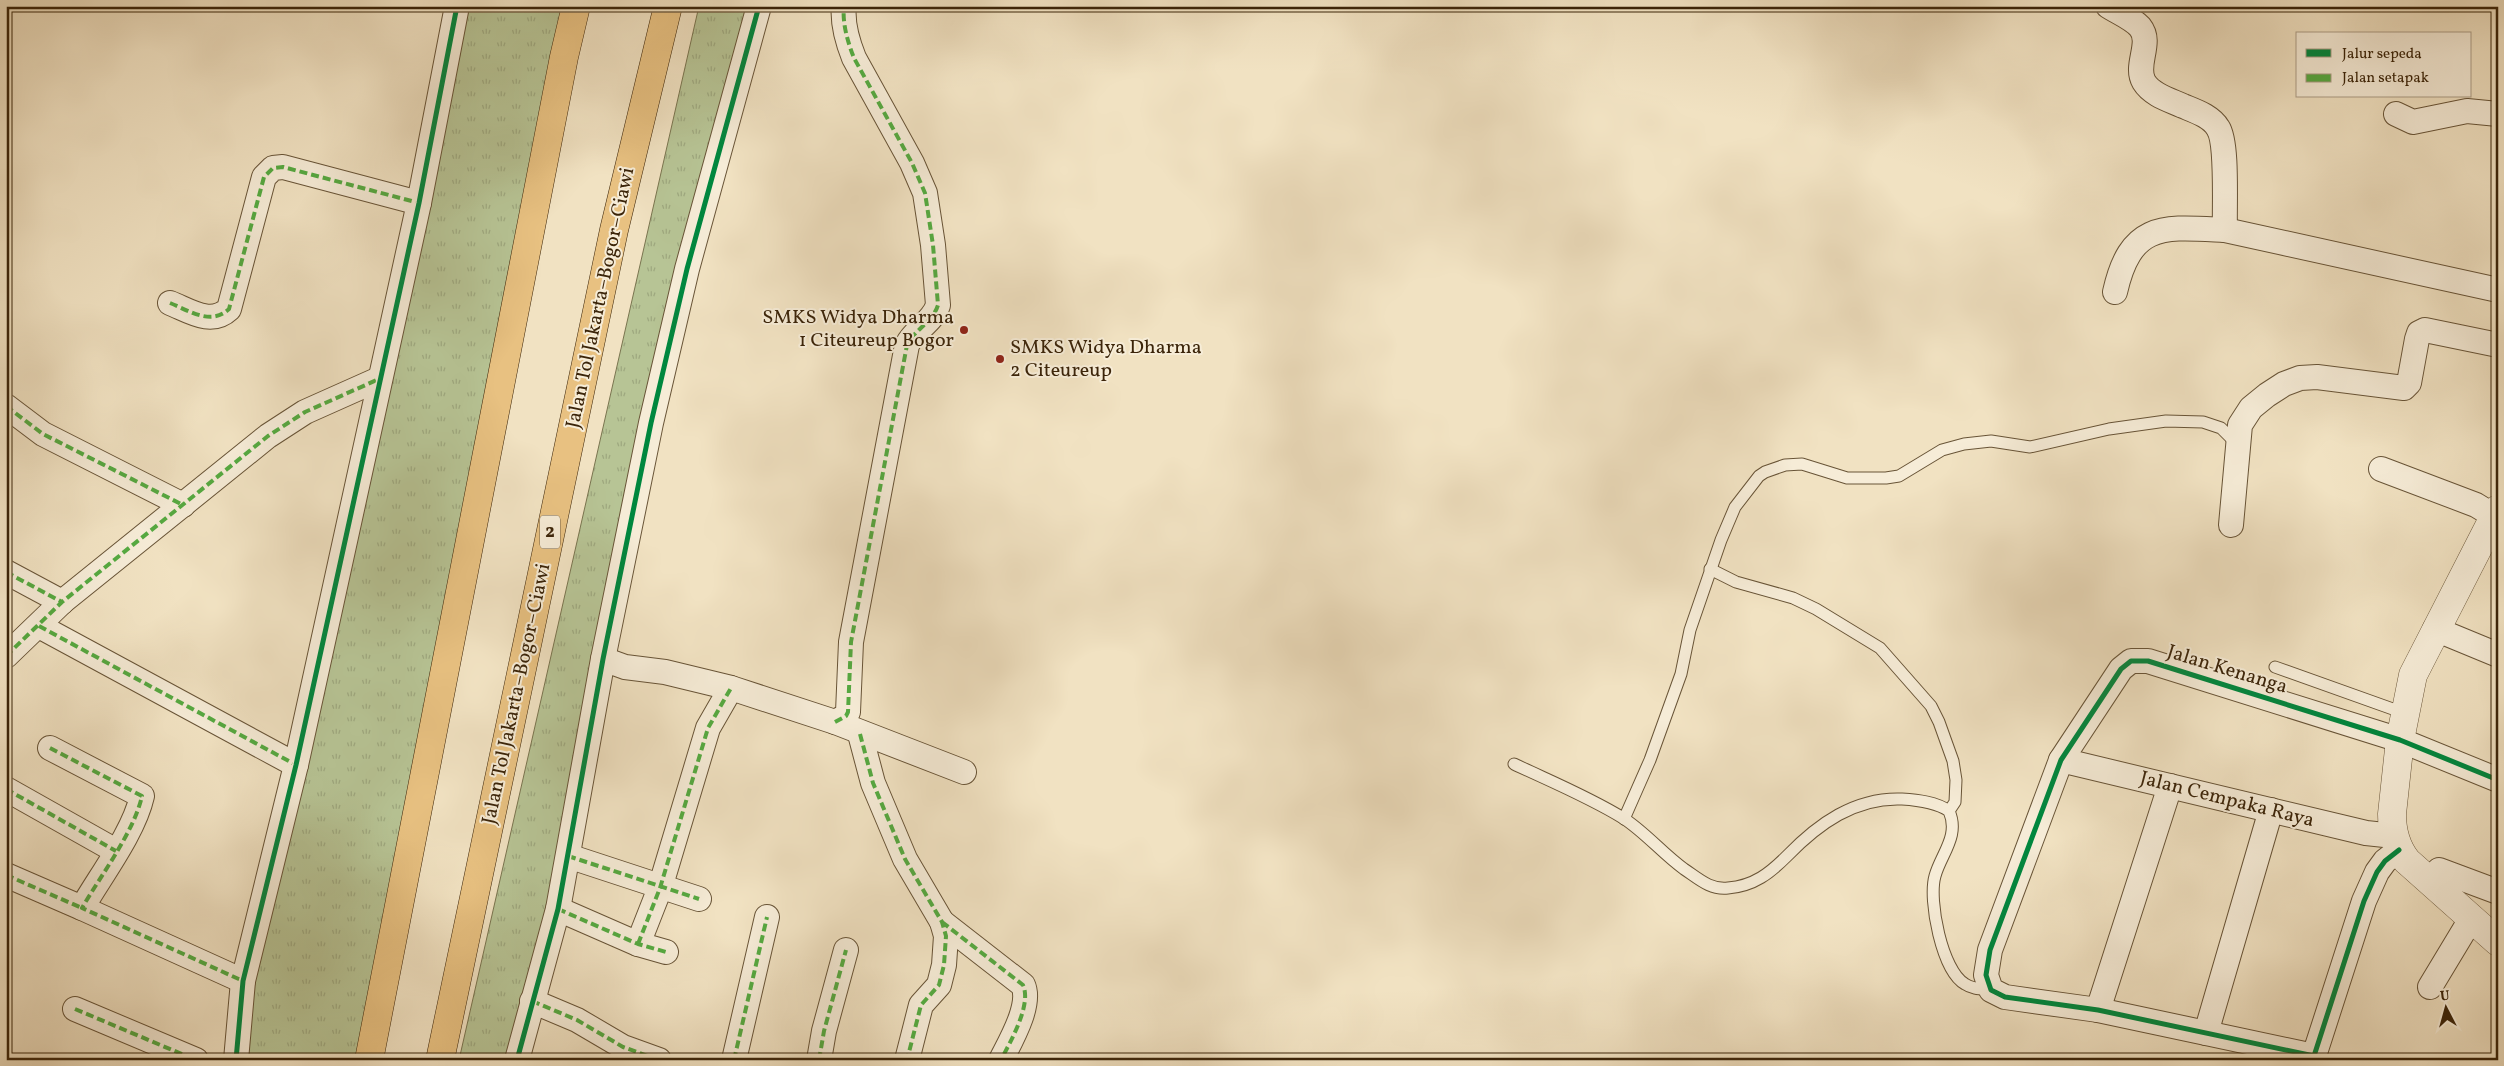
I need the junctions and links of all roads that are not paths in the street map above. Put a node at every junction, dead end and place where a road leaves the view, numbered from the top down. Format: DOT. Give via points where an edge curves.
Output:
graph roads {
  1 [pos="457,6"];
  2 [pos="568,6"];
  3 [pos="576,6"];
  4 [pos="668,6"];
  5 [pos="686,6"];
  6 [pos="759,6"];
  7 [pos="844,6"];
  8 [pos="2108,6"];
  9 [pos="564,57"];
  10 [pos="652,74"];
  11 [pos="2396,114"];
  12 [pos="2498,114"];
  13 [pos="419,203"];
  14 [pos="2225,230"];
  15 [pos="2498,290"];
  16 [pos="2115,292"];
  17 [pos="170,303"];
  18 [pos="2498,346"];
  19 [pos="379,379"];
  20 [pos="6,406"];
  21 [pos="2238,444"];
  22 [pos="2381,469"];
  23 [pos="183,505"];
  24 [pos="2496,512"];
  25 [pos="2231,525"];
  26 [pos="1710,569"];
  27 [pos="6,572"];
  28 [pos="62,602"];
  29 [pos="39,626"];
  30 [pos="2435,629"];
  31 [pos="2498,655"];
  32 [pos="6,656"];
  33 [pos="603,659"];
  34 [pos="2275,667"];
  35 [pos="731,688"];
  36 [pos="2404,713"];
  37 [pos="835,722"];
  38 [pos="860,734"];
  39 [pos="2400,740"];
  40 [pos="50,748"];
  41 [pos="2061,760"];
  42 [pos="1514,764"];
  43 [pos="296,765"];
  44 [pos="964,772"];
  45 [pos="2498,780"];
  46 [pos="2170,786"];
  47 [pos="6,789"];
  48 [pos="2271,810"];
  49 [pos="1949,811"];
  50 [pos="1624,819"];
  51 [pos="2397,843"];
  52 [pos="116,851"];
  53 [pos="568,856"];
  54 [pos="2439,870"];
  55 [pos="8,878"];
  56 [pos="660,888"];
  57 [pos="2498,892"];
  58 [pos="699,899"];
  59 [pos="82,908"];
  60 [pos="558,909"];
  61 [pos="767,917"];
  62 [pos="2471,919"];
  63 [pos="942,922"];
  64 [pos="2498,942"];
  65 [pos="638,944"];
  66 [pos="846,950"];
  67 [pos="666,952"];
  68 [pos="243,981"];
  69 [pos="2430,987"];
  70 [pos="1991,990"];
  71 [pos="532,1001"];
  72 [pos="75,1009"];
  73 [pos="2098,1010"];
  74 [pos="2206,1033"];
  75 [pos="2315,1058"];
  76 [pos="196,1060"];
  77 [pos="236,1060"];
  78 [pos="369,1060"];
  79 [pos="440,1060"];
  80 [pos="516,1060"];
  81 [pos="659,1060"];
  82 [pos="734,1060"];
  83 [pos="819,1060"];
  84 [pos="907,1060"];
  85 [pos="1001,1060"];
  1 -- 13 [label="street"];
  2 -- 9 [label="highway"];
  3 -- 9 [label="highway"];
  4 -- 10 [label="highway, Jalan Tol Jakarta–Bogor–Ciawi / 2"];
  5 -- 10 [label="highway"];
  6 -- 33 [label="street" via="687,269 648,436"];
  7 -- 37 [label="street" via="848,43 854,58 912,162 925,193 938,305 936,313 913,334 907,345 851,642 848,712"];
  8 -- 14 [label="street" via="2141,28 2145,42 2141,73 2148,87 2206,116 2217,126 2223,142"];
  9 -- 78 [label="highway"];
  10 -- 79 [label="highway, Jalan Tol Jakarta–Bogor–Ciawi / 2" via="612,240"];
  11 -- 12 [label="street" via="2413,122 2467,111"];
  13 -- 17 [label="street" via="284,167 273,168 264,177 229,309 223,315 210,318"];
  13 -- 19 [label="street"];
  14 -- 15 [label="street"];
  14 -- 16 [label="street" via="2173,228 2150,235 2126,256"];
  18 -- 21 [label="street" via="2424,330 2417,339 2409,383 2404,388 2317,377 2300,378 2278,387 2251,408 2240,425"];
  19 -- 23 [label="street" via="304,412 268,436"];
  19 -- 43 [label="street"];
  20 -- 23 [label="street" via="43,434"];
  21 -- 25 [label="street"];
  21 -- 26 [label="lane" via="2220,428 2203,422 2166,421 2109,429 2030,447 1990,441 1964,444 1942,450 1899,476 1886,478 1847,478 1802,464 1779,466 1760,476 1735,507"];
  22 -- 24 [label="street"];
  23 -- 28 [label="street"];
  24 -- 30 [label="street"];
  26 -- 49 [label="lane" via="1736,582 1754,585 1808,606 1880,648 1930,706 1939,722 1956,780 1955,802"];
  26 -- 50 [label="lane" via="1690,630 1681,674 1650,760"];
  27 -- 28 [label="street"];
  28 -- 29 [label="street"];
  29 -- 32 [label="street"];
  29 -- 43 [label="street"];
  30 -- 31 [label="street"];
  30 -- 36 [label="street" via="2414,675"];
  33 -- 35 [label="street" via="625,667 665,672"];
  33 -- 53 [label="street"];
  34 -- 36 [label="lane"];
  35 -- 37 [label="street"];
  35 -- 56 [label="street" via="708,728"];
  36 -- 39 [label="street"];
  37 -- 38 [label="street"];
  38 -- 44 [label="street"];
  38 -- 63 [label="street" via="873,783 905,859"];
  39 -- 41 [label="street, Jalan Kenanga" via="2148,661 2135,660 2121,670"];
  39 -- 45 [label="street"];
  39 -- 51 [label="street" via="2392,814"];
  40 -- 52 [label="street" via="142,796 125,838"];
  41 -- 46 [label="street, Jalan Cempaka Raya"];
  41 -- 70 [label="street" via="1990,950 1986,975"];
  42 -- 50 [label="lane"];
  43 -- 68 [label="street"];
  46 -- 48 [label="street, Jalan Cempaka Raya"];
  46 -- 73 [label="street"];
  47 -- 52 [label="street"];
  48 -- 51 [label="street, Jalan Cempaka Raya"];
  48 -- 74 [label="street"];
  49 -- 50 [label="lane" via="1939,805 1910,800 1863,803 1825,823 1760,880 1729,888 1708,886"];
  49 -- 70 [label="lane" via="1952,835 1935,876 1933,890 1938,932 1948,964 1957,978 1972,988"];
  51 -- 62 [label="street" via="2414,869"];
  51 -- 75 [label="street" via="2377,872 2364,901"];
  52 -- 59 [label="street"];
  53 -- 56 [label="street"];
  53 -- 60 [label="street"];
  54 -- 57 [label="street"];
  55 -- 59 [label="street"];
  56 -- 58 [label="street"];
  56 -- 65 [label="street"];
  59 -- 68 [label="street"];
  60 -- 65 [label="street"];
  60 -- 71 [label="street"];
  61 -- 82 [label="street"];
  62 -- 64 [label="street"];
  62 -- 69 [label="street"];
  63 -- 84 [label="street" via="946,936 939,986 921,1005"];
  63 -- 85 [label="street" via="1023,985 1026,992 1020,1018"];
  65 -- 67 [label="street"];
  66 -- 83 [label="street"];
  68 -- 77 [label="street"];
  70 -- 73 [label="street" via="2005,997"];
  71 -- 80 [label="street"];
  71 -- 81 [label="street" via="577,1020 623,1047"];
  72 -- 76 [label="street"];
  73 -- 74 [label="street"];
  74 -- 75 [label="street"];
}
